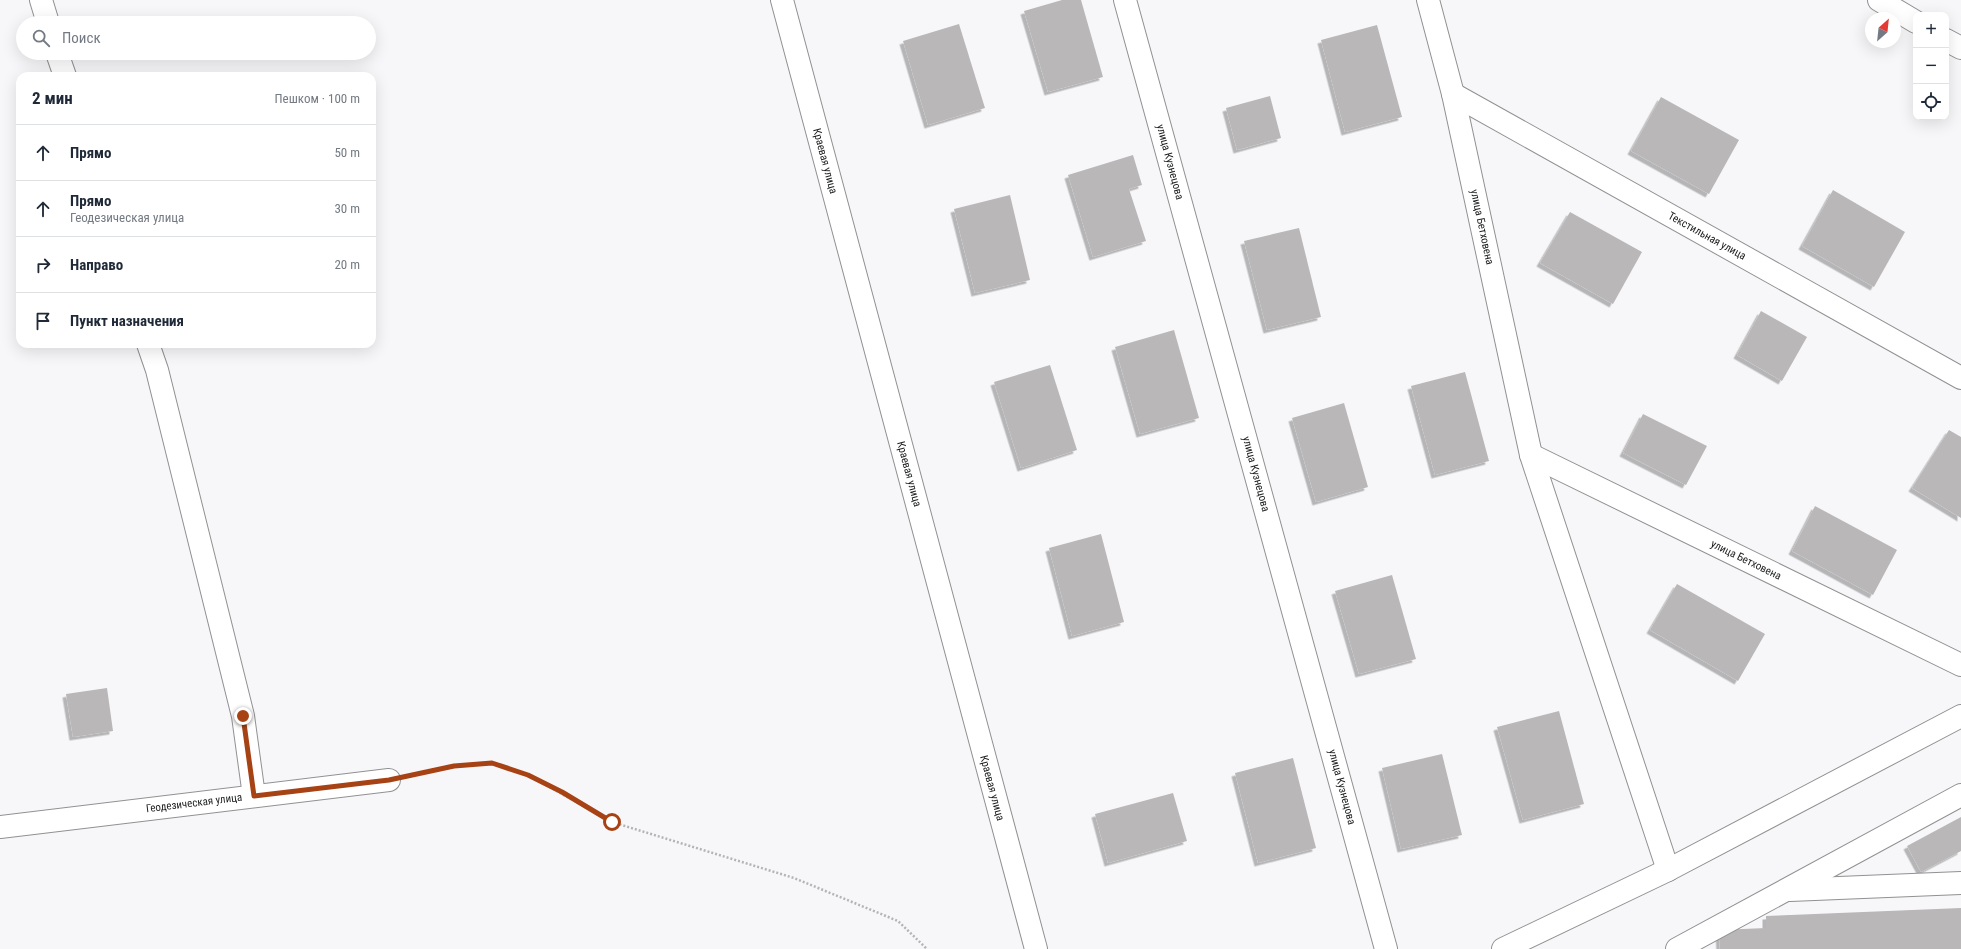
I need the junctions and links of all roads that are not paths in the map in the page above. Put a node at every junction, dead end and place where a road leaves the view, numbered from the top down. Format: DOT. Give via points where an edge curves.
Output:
graph roads {
  1 [pos="41,0"];
  2 [pos="782,0"];
  3 [pos="1125,0"];
  4 [pos="1428,0"];
  5 [pos="1879,0"];
  6 [pos="46,16"];
  7 [pos="1913,20"];
  8 [pos="1949,42"];
  9 [pos="1961,48"];
  10 [pos="59,60"];
  11 [pos="64,72"];
  12 [pos="1453,94"];
  13 [pos="149,348"];
  14 [pos="1961,378"];
  15 [pos="1531,455"];
  16 [pos="1961,665"];
  17 [pos="1961,716"];
  18 [pos="389,780"];
  19 [pos="1961,795"];
  20 [pos="254,796"];
  21 [pos="0,827"];
  22 [pos="1668,870"];
  23 [pos="1961,883"];
  24 [pos="1786,890"];
  25 [pos="1036,949"];
  26 [pos="1386,949"];
  27 [pos="1503,949"];
  28 [pos="1677,949"];
  1 -- 6 [label="street"];
  2 -- 25 [label="street, Краевая улица"];
  3 -- 26 [label="street, улица Кузнецова"];
  4 -- 12 [label="street, улица Бетховена"];
  5 -- 7 [label="street"];
  8 -- 9 [label="street"];
  10 -- 11 [label="street"];
  12 -- 14 [label="street, Текстильная улица"];
  12 -- 15 [label="street, улица Бетховена"];
  13 -- 20 [label="street" via="243,716"];
  15 -- 16 [label="street, улица Бетховена"];
  15 -- 22 [label="street, улица Бетховена"];
  17 -- 22 [label="street"];
  18 -- 20 [label="street, Геодезическая улица"];
  19 -- 24 [label="street"];
  20 -- 21 [label="street, Геодезическая улица"];
  22 -- 27 [label="street"];
  23 -- 24 [label="street"];
  24 -- 28 [label="street"];
}
